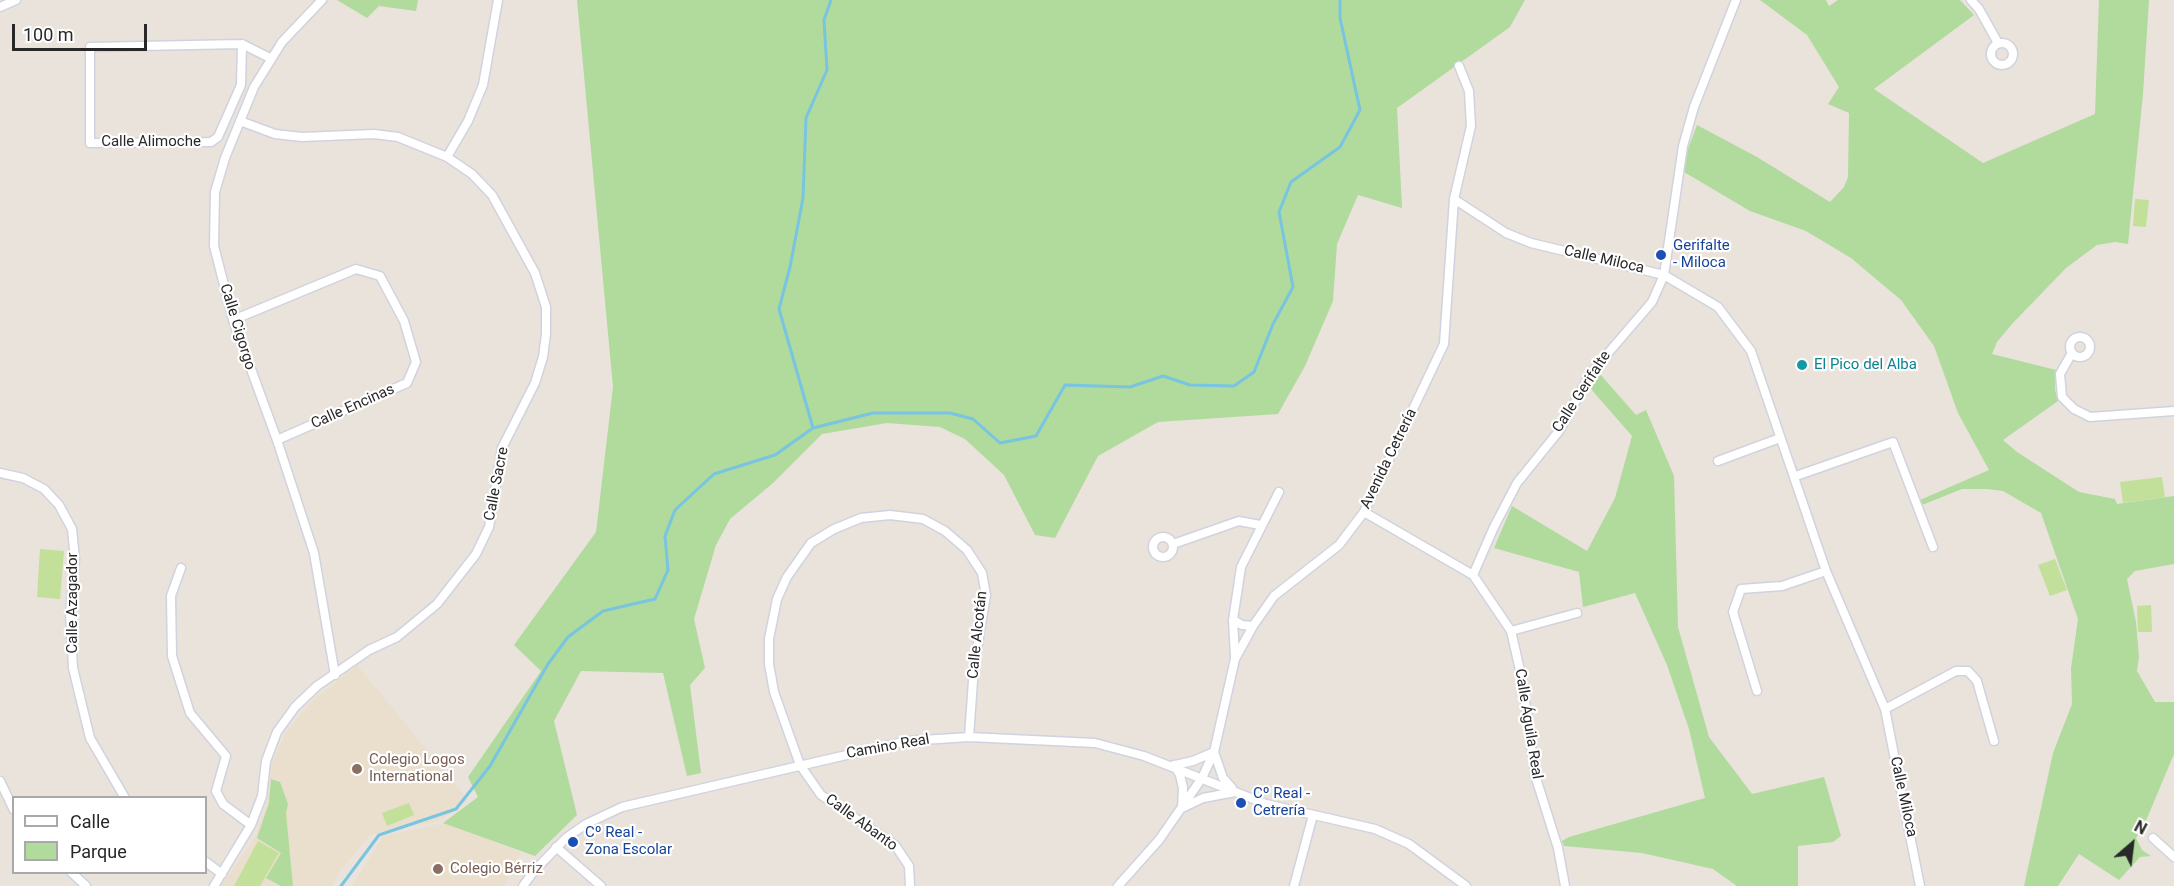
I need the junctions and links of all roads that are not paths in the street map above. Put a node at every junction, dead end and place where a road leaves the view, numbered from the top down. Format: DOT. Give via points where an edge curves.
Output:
graph roads {
  1 [pos="16,0"];
  2 [pos="322,0"];
  3 [pos="498,0"];
  4 [pos="1736,0"];
  5 [pos="1971,0"];
  6 [pos="0,7"];
  7 [pos="1998,43"];
  8 [pos="242,44"];
  9 [pos="270,58"];
  10 [pos="1459,66"];
  11 [pos="240,121"];
  12 [pos="447,157"];
  13 [pos="1454,199"];
  14 [pos="1664,275"];
  15 [pos="232,320"];
  16 [pos="2073,353"];
  17 [pos="2174,411"];
  18 [pos="1780,438"];
  19 [pos="277,440"];
  20 [pos="1718,461"];
  21 [pos="0,473"];
  22 [pos="1796,476"];
  23 [pos="1279,492"];
  24 [pos="1364,512"];
  25 [pos="1260,525"];
  26 [pos="1173,544"];
  27 [pos="1933,548"];
  28 [pos="181,568"];
  29 [pos="1826,571"];
  30 [pos="1473,575"];
  31 [pos="1577,613"];
  32 [pos="1233,620"];
  33 [pos="1253,626"];
  34 [pos="1511,631"];
  35 [pos="1235,659"];
  36 [pos="335,675"];
  37 [pos="1757,691"];
  38 [pos="1885,709"];
  39 [pos="969,737"];
  40 [pos="1994,741"];
  41 [pos="1214,752"];
  42 [pos="800,765"];
  43 [pos="1174,765"];
  44 [pos="1203,778"];
  45 [pos="0,781"];
  46 [pos="1235,792"];
  47 [pos="124,796"];
  48 [pos="12,806"];
  49 [pos="1182,808"];
  50 [pos="1313,815"];
  51 [pos="251,825"];
  52 [pos="2153,838"];
  53 [pos="556,847"];
  54 [pos="2174,857"];
  55 [pos="207,863"];
  56 [pos="72,874"];
  57 [pos="222,874"];
  58 [pos="86,886"];
  59 [pos="214,886"];
  60 [pos="523,886"];
  61 [pos="601,886"];
  62 [pos="910,886"];
  63 [pos="1118,886"];
  64 [pos="1294,886"];
  65 [pos="1466,886"];
  66 [pos="1565,886"];
  67 [pos="1920,886"];
  1 -- 6 [label="street"];
  2 -- 9 [label="street, Calle Cigorgo"];
  3 -- 12 [label="street" via="483,85"];
  4 -- 14 [label="street, Calle Gerifalte" via="1694,106 1683,146"];
  5 -- 7 [label="street"];
  8 -- 8 [label="street, Calle Alimoche" via="90,47 90,142 211,142 219,136 241,85"];
  8 -- 9 [label="street, Calle Alimoche"];
  9 -- 11 [label="street, Calle Cigorgo"];
  10 -- 13 [label="street, Avenida Cetrería" via="1469,91 1471,126"];
  11 -- 12 [label="street, Calle Sacre" via="275,134 302,137 398,136"];
  11 -- 15 [label="street, Calle Cigorgo" via="215,192 214,246"];
  12 -- 36 [label="street, Calle Sacre" via="472,174 492,195 535,273 546,307 543,357 535,383 502,448 489,527 476,554 437,604 396,637 369,650"];
  13 -- 14 [label="street, Calle Miloca" via="1506,233 1531,243"];
  13 -- 24 [label="street, Avenida Cetrería" via="1444,344"];
  14 -- 18 [label="street, Calle Miloca" via="1718,307 1751,351"];
  14 -- 30 [label="street, Calle Gerifalte" via="1652,302 1591,373 1558,430 1517,483"];
  15 -- 19 [label="street, Calle Cigorgo"];
  15 -- 19 [label="street, Calle Encinas" via="356,268 380,276 404,321 416,362 407,382"];
  16 -- 17 [label="street" via="2060,374 2062,397 2074,409 2090,417"];
  18 -- 20 [label="street"];
  18 -- 22 [label="street, Calle Miloca"];
  19 -- 36 [label="street, Calle Cigorgo" via="314,553"];
  21 -- 47 [label="street, Calle Azagador" via="23,478 44,489 59,505 72,529 73,668 90,738"];
  22 -- 27 [label="street" via="1893,442"];
  22 -- 29 [label="street, Calle Miloca"];
  23 -- 25 [label="street"];
  24 -- 30 [label="street, Calle Águila Real"];
  24 -- 33 [label="street, Avenida Cetrería" via="1339,545 1274,596"];
  25 -- 26 [label="street" via="1239,521"];
  25 -- 32 [label="street" via="1241,567"];
  28 -- 51 [label="street" via="171,596 172,656 190,713 226,756 216,791 223,804"];
  29 -- 37 [label="street" via="1782,586 1741,589 1733,612"];
  29 -- 38 [label="street, Calle Miloca"];
  30 -- 34 [label="street, Calle Águila Real"];
  31 -- 34 [label="street"];
  32 -- 33 [label="street"];
  32 -- 35 [label="street"];
  33 -- 35 [label="street, Avenida Cetrería"];
  34 -- 66 [label="street, Calle Águila Real" via="1535,775 1558,848"];
  35 -- 41 [label="street, Avenida Cetrería"];
  36 -- 51 [label="street, Calle Sacre" via="295,707 277,732"];
  38 -- 40 [label="street" via="1956,671 1968,671 1977,681"];
  38 -- 67 [label="street, Calle Miloca"];
  39 -- 42 [label="street, Camino Real" via="908,741"];
  39 -- 42 [label="street, Calle Alcotán" via="974,667 986,596 982,573 967,550 923,519 890,515 861,518 812,543 777,599 769,639 769,664 774,692"];
  39 -- 43 [label="street, Camino Real" via="1095,743"];
  41 -- 43 [label="street"];
  41 -- 44 [label="street, Avenida Cetrería"];
  41 -- 46 [label="street" via="1223,778"];
  42 -- 53 [label="street, Camino Real" via="622,807 586,824"];
  42 -- 62 [label="street, Calle Abanto" via="821,795 896,845 909,866"];
  43 -- 44 [label="street, Camino Real"];
  43 -- 49 [label="street" via="1183,788"];
  44 -- 46 [label="street, Camino Real"];
  44 -- 49 [label="street, Avenida Cetrería"];
  45 -- 48 [label="street"];
  46 -- 49 [label="street" via="1203,798"];
  46 -- 50 [label="street, Camino Real"];
  49 -- 63 [label="street, Avenida Cetrería"];
  50 -- 64 [label="street"];
  50 -- 65 [label="street, Camino Real" via="1375,829 1409,844"];
  51 -- 57 [label="street, Calle Sacre"];
  52 -- 54 [label="street"];
  53 -- 60 [label="street, Camino Real"];
  53 -- 61 [label="street"];
  55 -- 57 [label="street"];
  56 -- 58 [label="street"];
  57 -- 59 [label="street, Calle Sacre"];
}
